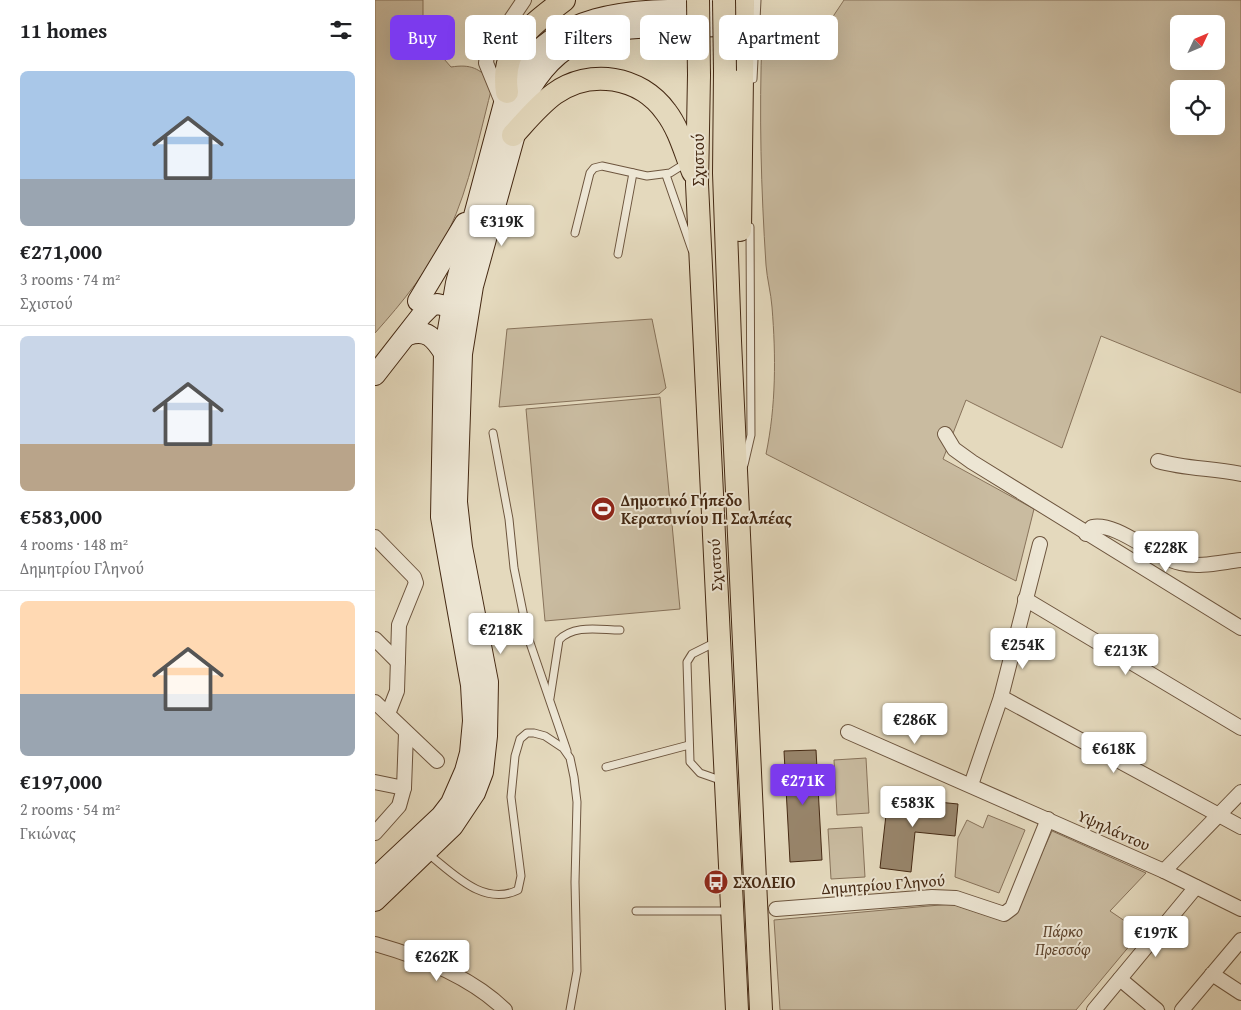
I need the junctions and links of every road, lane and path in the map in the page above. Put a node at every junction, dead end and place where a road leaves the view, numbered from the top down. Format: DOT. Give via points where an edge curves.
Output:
graph roads {
  1 [pos="524,0"];
  2 [pos="564,0"];
  3 [pos="698,0"];
  4 [pos="742,7"];
  5 [pos="753,83"];
  6 [pos="505,98"];
  7 [pos="513,136"];
  8 [pos="689,161"];
  9 [pos="633,173"];
  10 [pos="666,175"];
  11 [pos="697,184"];
  12 [pos="481,195"];
  13 [pos="749,215"];
  14 [pos="575,233"];
  15 [pos="618,254"];
  16 [pos="701,273"];
  17 [pos="456,283"];
  18 [pos="729,284"];
  19 [pos="418,301"];
  20 [pos="451,307"];
  21 [pos="401,342"];
  22 [pos="444,353"];
  23 [pos="375,374"];
  24 [pos="493,433"];
  25 [pos="945,434"];
  26 [pos="1158,461"];
  27 [pos="1241,474"];
  28 [pos="736,486"];
  29 [pos="1086,534"];
  30 [pos="375,537"];
  31 [pos="1040,544"];
  32 [pos="1241,560"];
  33 [pos="1025,599"];
  34 [pos="1241,628"];
  35 [pos="620,630"];
  36 [pos="375,639"];
  37 [pos="719,641"];
  38 [pos="398,662"];
  39 [pos="1001,697"];
  40 [pos="549,698"];
  41 [pos="375,702"];
  42 [pos="388,714"];
  43 [pos="1241,728"];
  44 [pos="848,732"];
  45 [pos="406,733"];
  46 [pos="689,745"];
  47 [pos="570,758"];
  48 [pos="437,761"];
  49 [pos="606,767"];
  50 [pos="375,782"];
  51 [pos="726,782"];
  52 [pos="971,785"];
  53 [pos="404,788"];
  54 [pos="1241,792"];
  55 [pos="1219,815"];
  56 [pos="1048,819"];
  57 [pos="1241,827"];
  58 [pos="375,833"];
  59 [pos="426,852"];
  60 [pos="1164,871"];
  61 [pos="375,878"];
  62 [pos="1196,887"];
  63 [pos="375,901"];
  64 [pos="776,909"];
  65 [pos="1241,909"];
  66 [pos="636,911"];
  67 [pos="732,911"];
  68 [pos="1241,940"];
  69 [pos="375,944"];
  70 [pos="1212,974"];
  71 [pos="1120,979"];
  72 [pos="1241,993"];
  73 [pos="734,1008"];
  74 [pos="505,1010"];
  75 [pos="570,1010"];
  76 [pos="761,1010"];
  77 [pos="1094,1010"];
  78 [pos="1157,1010"];
  79 [pos="1182,1010"];
  1 -- 6 [label="street" via="487,55 486,63"];
  2 -- 6 [label="main road" via="539,19 511,53 505,67"];
  3 -- 11 [label="main road, Σχιστού, bridge"];
  4 -- 5 [label="lane"];
  4 -- 6 [label="main road" via="630,10 598,15 558,32 535,51 520,68"];
  4 -- 7 [label="main road" via="601,32 578,41 547,65 535,81 525,98"];
  4 -- 18 [label="main road" via="740,250"];
  4 -- 18 [label="main road, Σχιστού, bridge" via="725,71 723,173"];
  6 -- 12 [label="main road"];
  7 -- 8 [label="main road" via="543,103 562,90 582,80 616,79 655,98 673,123"];
  7 -- 59 [label="main road" via="473,286 462,354 458,509 462,547 488,682 486,754 478,786 465,812"];
  8 -- 10 [label="lane"];
  8 -- 11 [label="main road"];
  9 -- 10 [label="lane"];
  9 -- 14 [label="lane" via="602,166 592,170"];
  9 -- 15 [label="lane"];
  10 -- 16 [label="lane"];
  11 -- 16 [label="main road, Σχιστού"];
  12 -- 17 [label="main road"];
  12 -- 19 [label="main road"];
  13 -- 28 [label="lane" via="751,435"];
  16 -- 37 [label="main road, Σχιστού"];
  17 -- 19 [label="main road" via="438,282"];
  17 -- 20 [label="main road"];
  18 -- 28 [label="main road, Σχιστού"];
  19 -- 21 [label="main road"];
  20 -- 21 [label="main road" via="431,306"];
  20 -- 22 [label="main road"];
  21 -- 22 [label="main road" via="423,332 430,335"];
  21 -- 23 [label="main road"];
  22 -- 61 [label="main road" via="441,517 471,685 473,721 469,753 460,786 441,816"];
  24 -- 40 [label="lane" via="528,637"];
  25 -- 29 [label="street" via="954,449"];
  26 -- 27 [label="street"];
  28 -- 76 [label="main road, Σχιστού"];
  29 -- 32 [label="street" via="1092,527 1107,527 1180,563"];
  29 -- 34 [label="street"];
  30 -- 38 [label="street" via="416,583 399,625"];
  31 -- 33 [label="street"];
  33 -- 39 [label="street"];
  33 -- 43 [label="street"];
  35 -- 40 [label="lane" via="579,629 566,633 559,640"];
  36 -- 38 [label="street"];
  37 -- 46 [label="lane" via="688,658"];
  37 -- 51 [label="main road, Σχιστού"];
  38 -- 42 [label="street" via="397,691"];
  39 -- 52 [label="street"];
  39 -- 55 [label="street"];
  40 -- 47 [label="lane"];
  41 -- 42 [label="street"];
  42 -- 45 [label="street"];
  44 -- 52 [label="street, Υψηλάντου"];
  45 -- 48 [label="street"];
  45 -- 53 [label="street"];
  46 -- 49 [label="lane"];
  46 -- 51 [label="lane" via="694,770"];
  47 -- 59 [label="lane" via="563,748 545,736 527,733 520,739 511,797 521,876 518,890 509,894 478,892"];
  47 -- 75 [label="lane" via="577,802 577,971"];
  50 -- 53 [label="street"];
  51 -- 67 [label="main road, Σχιστού"];
  52 -- 56 [label="street, Υψηλάντου"];
  53 -- 58 [label="street" via="399,806"];
  54 -- 55 [label="street"];
  55 -- 57 [label="street"];
  55 -- 60 [label="street"];
  56 -- 60 [label="street, Υψηλάντου"];
  56 -- 64 [label="street, Δημητρίου Γληνού" via="1013,908 1004,914 956,898 932,897"];
  59 -- 63 [label="main road"];
  60 -- 62 [label="street, Υψηλάντου"];
  62 -- 65 [label="street, Υψηλάντου"];
  62 -- 71 [label="street"];
  66 -- 67 [label="lane"];
  67 -- 73 [label="main road, Σχιστού"];
  68 -- 70 [label="street"];
  69 -- 74 [label="street" via="441,968 489,995"];
  70 -- 72 [label="street"];
  70 -- 79 [label="street"];
  71 -- 77 [label="street"];
  71 -- 78 [label="street"];
}
